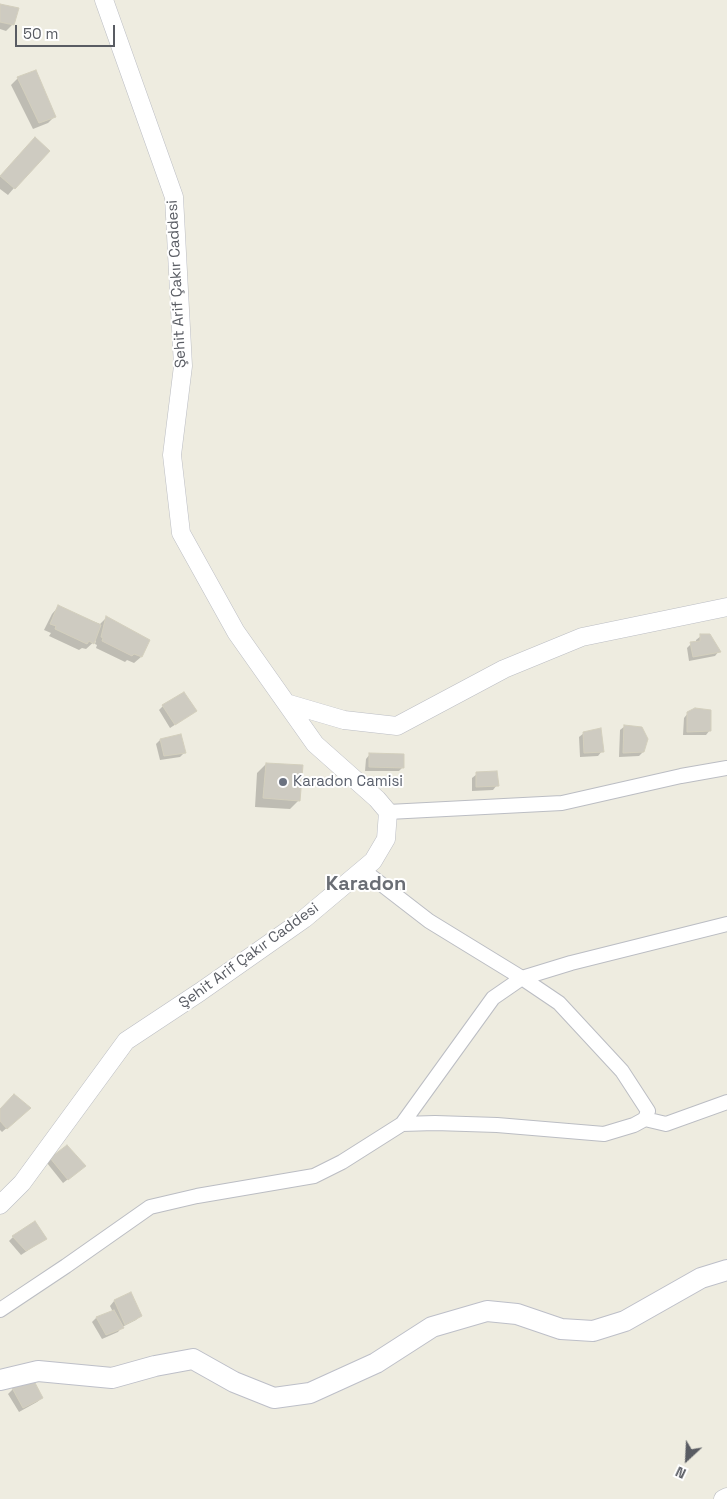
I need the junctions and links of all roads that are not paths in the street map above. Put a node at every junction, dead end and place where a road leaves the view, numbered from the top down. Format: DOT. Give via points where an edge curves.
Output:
graph roads {
  1 [pos="104,0"];
  2 [pos="727,607"];
  3 [pos="286,703"];
  4 [pos="727,768"];
  5 [pos="388,812"];
  6 [pos="362,870"];
  7 [pos="727,924"];
  8 [pos="522,978"];
  9 [pos="727,1102"];
  10 [pos="645,1119"];
  11 [pos="402,1124"];
  12 [pos="0,1204"];
  13 [pos="727,1270"];
  14 [pos="0,1310"];
  15 [pos="0,1380"];
  16 [pos="727,1496"];
  17 [pos="723,1499"];
  1 -- 3 [label="street, Şehit Arif Çakır Caddesi" via="174,197 183,366 172,455 181,533 236,632"];
  2 -- 3 [label="street" via="582,637 504,669 397,726 344,720"];
  3 -- 5 [label="street, Şehit Arif Çakır Caddesi" via="315,744"];
  4 -- 5 [label="street" via="562,803"];
  5 -- 6 [label="street, Şehit Arif Çakır Caddesi" via="386,839 373,861"];
  6 -- 8 [label="street" via="429,921"];
  6 -- 12 [label="street, Şehit Arif Çakır Caddesi" via="304,919 126,1041 22,1183"];
  7 -- 8 [label="street"];
  8 -- 10 [label="street" via="559,1003 622,1071 648,1111"];
  8 -- 11 [label="street" via="493,998"];
  9 -- 10 [label="street" via="666,1124"];
  10 -- 11 [label="street" via="604,1134 497,1125"];
  11 -- 14 [label="street" via="314,1176 150,1207"];
  13 -- 15 [label="main road" via="701,1278 625,1321 593,1331 561,1329 517,1314 487,1311 432,1327 376,1363 310,1393 274,1398 234,1382 193,1359 112,1378 38,1371"];
  16 -- 17 [label="street"];
}
